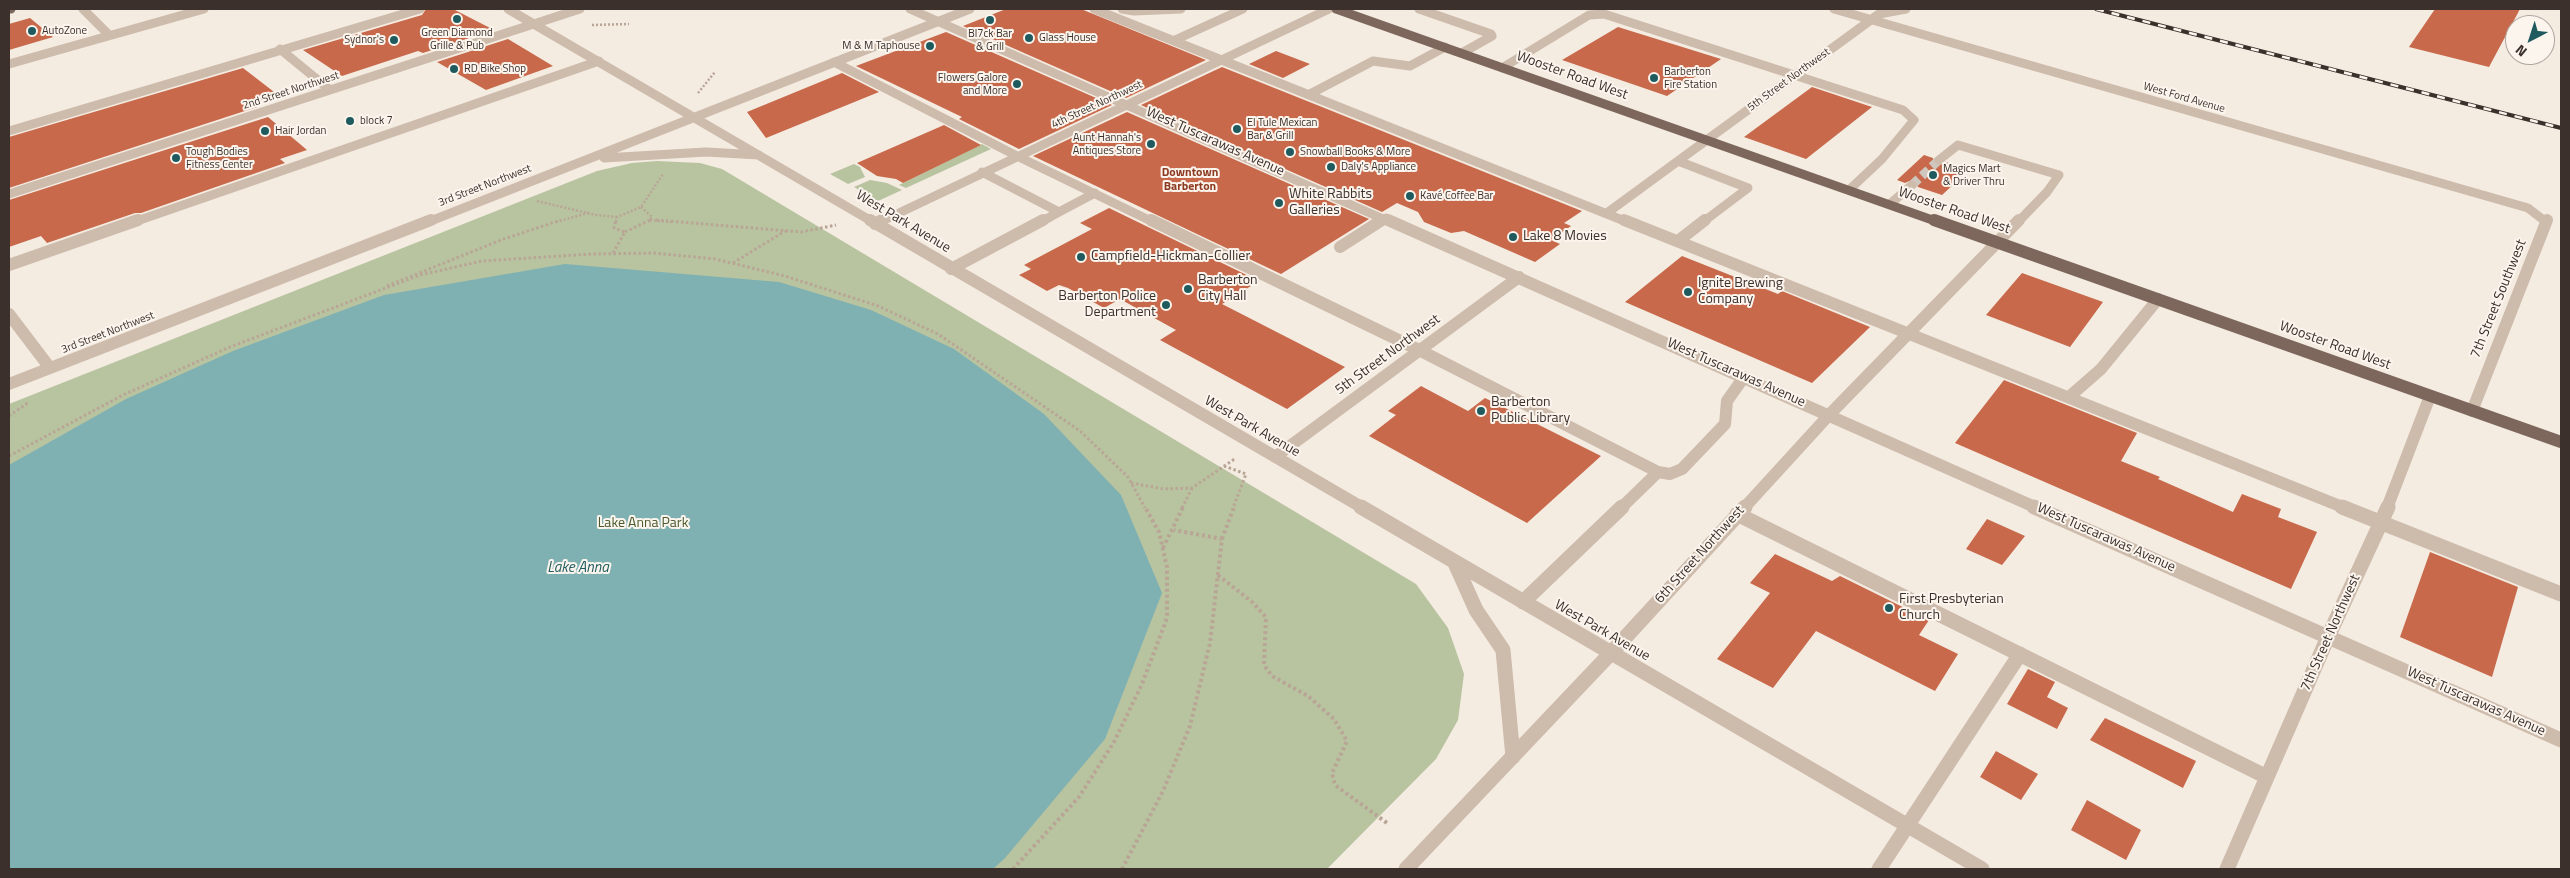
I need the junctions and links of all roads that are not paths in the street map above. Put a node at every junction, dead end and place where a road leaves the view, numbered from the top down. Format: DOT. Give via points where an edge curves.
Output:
graph roads {
  1 [pos="83,9"];
  2 [pos="204,9"];
  3 [pos="420,9"];
  4 [pos="508,9"];
  5 [pos="580,9"];
  6 [pos="910,9"];
  7 [pos="970,9"];
  8 [pos="1094,9"];
  9 [pos="1122,9"];
  10 [pos="1181,9"];
  11 [pos="1242,9"];
  12 [pos="1329,9"];
  13 [pos="1336,9"];
  14 [pos="1419,9"];
  15 [pos="1834,9"];
  16 [pos="1906,9"];
  17 [pos="1156,11"];
  18 [pos="1872,20"];
  19 [pos="938,22"];
  20 [pos="1129,23"];
  21 [pos="534,24"];
  22 [pos="109,35"];
  23 [pos="1175,40"];
  24 [pos="1445,48"];
  25 [pos="280,49"];
  26 [pos="1462,54"];
  27 [pos="1222,59"];
  28 [pos="598,60"];
  29 [pos="834,62"];
  30 [pos="9,64"];
  31 [pos="1502,68"];
  32 [pos="1796,75"];
  33 [pos="330,90"];
  34 [pos="1310,94"];
  35 [pos="1126,103"];
  36 [pos="695,116"];
  37 [pos="9,132"];
  38 [pos="1706,140"];
  39 [pos="762,156"];
  40 [pos="1017,156"];
  41 [pos="592,158"];
  42 [pos="1939,160"];
  43 [pos="1678,161"];
  44 [pos="982,172"];
  45 [pos="1912,185"];
  46 [pos="1849,190"];
  47 [pos="1096,193"];
  48 [pos="9,194"];
  49 [pos="1890,204"];
  50 [pos="2528,208"];
  51 [pos="1059,212"];
  52 [pos="1608,213"];
  53 [pos="1386,218"];
  54 [pos="875,224"];
  55 [pos="1678,241"];
  56 [pos="1997,242"];
  57 [pos="1340,247"];
  58 [pos="9,265"];
  59 [pos="951,269"];
  60 [pos="1519,277"];
  61 [pos="2158,299"];
  62 [pos="9,314"];
  63 [pos="1908,333"];
  64 [pos="1419,350"];
  65 [pos="50,368"];
  66 [pos="1744,377"];
  67 [pos="9,384"];
  68 [pos="2430,396"];
  69 [pos="2069,397"];
  70 [pos="2472,411"];
  71 [pos="1829,415"];
  72 [pos="2561,442"];
  73 [pos="1275,457"];
  74 [pos="1658,472"];
  75 [pos="1737,514"];
  76 [pos="2382,522"];
  77 [pos="1454,561"];
  78 [pos="2561,594"];
  79 [pos="1523,602"];
  80 [pos="2328,637"];
  81 [pos="1611,653"];
  82 [pos="2020,654"];
  83 [pos="2561,740"];
  84 [pos="1513,757"];
  85 [pos="2267,777"];
  86 [pos="1907,826"];
  87 [pos="1406,869"];
  88 [pos="1879,869"];
  89 [pos="1982,869"];
  90 [pos="2227,869"];
  1 -- 22 [label="street"];
  2 -- 22 [label="street"];
  3 -- 25 [label="street"];
  4 -- 21 [label="street, West Park Avenue"];
  5 -- 21 [label="street, 2nd Street Northwest"];
  6 -- 19 [label="street, West Tuscarawas Avenue"];
  7 -- 19 [label="street, 3rd Street Northwest"];
  8 -- 20 [label="street"];
  9 -- 17 [label="street"];
  10 -- 17 [label="street"];
  11 -- 23 [label="street"];
  12 -- 27 [label="street, 4th Street Northwest"];
  13 -- 24 [label="main road, Wooster Road West"];
  14 -- 26 [label="street" via="1491,34"];
  15 -- 18 [label="street, West Ford Avenue"];
  16 -- 18 [label="street, 5th Street Northwest" via="1879,14"];
  17 -- 20 [label="street"];
  18 -- 32 [label="street, 5th Street Northwest"];
  18 -- 50 [label="street, West Ford Avenue"];
  19 -- 29 [label="street, 3rd Street Northwest"];
  19 -- 35 [label="street, West Tuscarawas Avenue"];
  20 -- 23 [label="street"];
  21 -- 28 [label="street, West Park Avenue"];
  21 -- 33 [label="street, 2nd Street Northwest"];
  22 -- 30 [label="street"];
  23 -- 27 [label="street"];
  24 -- 26 [label="main road, Wooster Road West"];
  24 -- 34 [label="street" via="1410,66 1373,61"];
  25 -- 33 [label="street"];
  25 -- 37 [label="street"];
  26 -- 31 [label="main road, Wooster Road West"];
  27 -- 34 [label="street"];
  27 -- 35 [label="street, 4th Street Northwest"];
  28 -- 36 [label="street, West Park Avenue"];
  28 -- 58 [label="street"];
  29 -- 36 [label="street, 3rd Street Northwest"];
  29 -- 40 [label="street"];
  31 -- 32 [label="street" via="1589,15 1597,14"];
  31 -- 38 [label="main road, Wooster Road West"];
  32 -- 38 [label="street, 5th Street Northwest"];
  32 -- 46 [label="street" via="1903,110 1914,120 1882,159"];
  33 -- 48 [label="street, 2nd Street Northwest"];
  34 -- 52 [label="street"];
  35 -- 40 [label="street, 4th Street Northwest"];
  35 -- 53 [label="street, West Tuscarawas Avenue"];
  36 -- 39 [label="street, West Park Avenue"];
  36 -- 41 [label="street, 3rd Street Northwest"];
  38 -- 43 [label="street, 5th Street Northwest"];
  38 -- 46 [label="main road, Wooster Road West"];
  39 -- 41 [label="street" via="706,152"];
  39 -- 54 [label="street, West Park Avenue"];
  40 -- 44 [label="street, 4th Street Northwest"];
  40 -- 47 [label="street"];
  41 -- 65 [label="street, 3rd Street Northwest"];
  42 -- 56 [label="street, 6th Street Northwest" via="1958,144 2059,175 2047,192"];
  43 -- 52 [label="street, 5th Street Northwest"];
  43 -- 55 [label="street" via="1748,188"];
  44 -- 51 [label="street"];
  44 -- 54 [label="street, 4th Street Northwest"];
  45 -- 49 [label="street"];
  46 -- 49 [label="main road, Wooster Road West"];
  47 -- 51 [label="street"];
  47 -- 64 [label="street"];
  49 -- 56 [label="main road, Wooster Road West"];
  50 -- 70 [label="street, 7th Street Southwest" via="2547,220"];
  51 -- 59 [label="street"];
  52 -- 55 [label="street"];
  53 -- 57 [label="street"];
  53 -- 60 [label="street, West Tuscarawas Avenue"];
  54 -- 59 [label="street, West Park Avenue"];
  55 -- 63 [label="street"];
  56 -- 61 [label="main road, Wooster Road West"];
  56 -- 63 [label="street, 6th Street Northwest"];
  59 -- 73 [label="street, West Park Avenue"];
  60 -- 64 [label="street, 5th Street Northwest"];
  60 -- 66 [label="street, West Tuscarawas Avenue"];
  61 -- 68 [label="main road, Wooster Road West"];
  61 -- 69 [label="street" via="2100,369"];
  62 -- 65 [label="street"];
  63 -- 69 [label="street"];
  63 -- 71 [label="street, 6th Street Northwest"];
  64 -- 73 [label="street, 5th Street Northwest"];
  64 -- 74 [label="street"];
  65 -- 67 [label="street, 3rd Street Northwest"];
  66 -- 71 [label="street, West Tuscarawas Avenue"];
  66 -- 74 [label="street" via="1727,401 1725,424 1682,469 1670,474"];
  68 -- 70 [label="main road, Wooster Road West"];
  68 -- 76 [label="street, 7th Street Northwest"];
  69 -- 76 [label="street"];
  70 -- 72 [label="main road, Wooster Road West"];
  71 -- 75 [label="street, 6th Street Northwest"];
  71 -- 80 [label="street, West Tuscarawas Avenue"];
  73 -- 77 [label="street, West Park Avenue"];
  74 -- 79 [label="street"];
  75 -- 81 [label="street, 6th Street Northwest"];
  75 -- 82 [label="street"];
  76 -- 78 [label="street"];
  76 -- 80 [label="street, 7th Street Northwest"];
  77 -- 79 [label="street, West Park Avenue"];
  77 -- 84 [label="street" via="1476,610 1503,650"];
  79 -- 81 [label="street, West Park Avenue"];
  80 -- 83 [label="street, West Tuscarawas Avenue"];
  80 -- 85 [label="street, 7th Street Northwest"];
  81 -- 84 [label="street, 6th Street Northwest"];
  81 -- 86 [label="street, West Park Avenue"];
  82 -- 85 [label="street"];
  82 -- 86 [label="street"];
  84 -- 87 [label="street, 6th Street Northwest"];
  85 -- 90 [label="street, 7th Street Northwest"];
  86 -- 88 [label="street"];
  86 -- 89 [label="street, West Park Avenue"];
}
